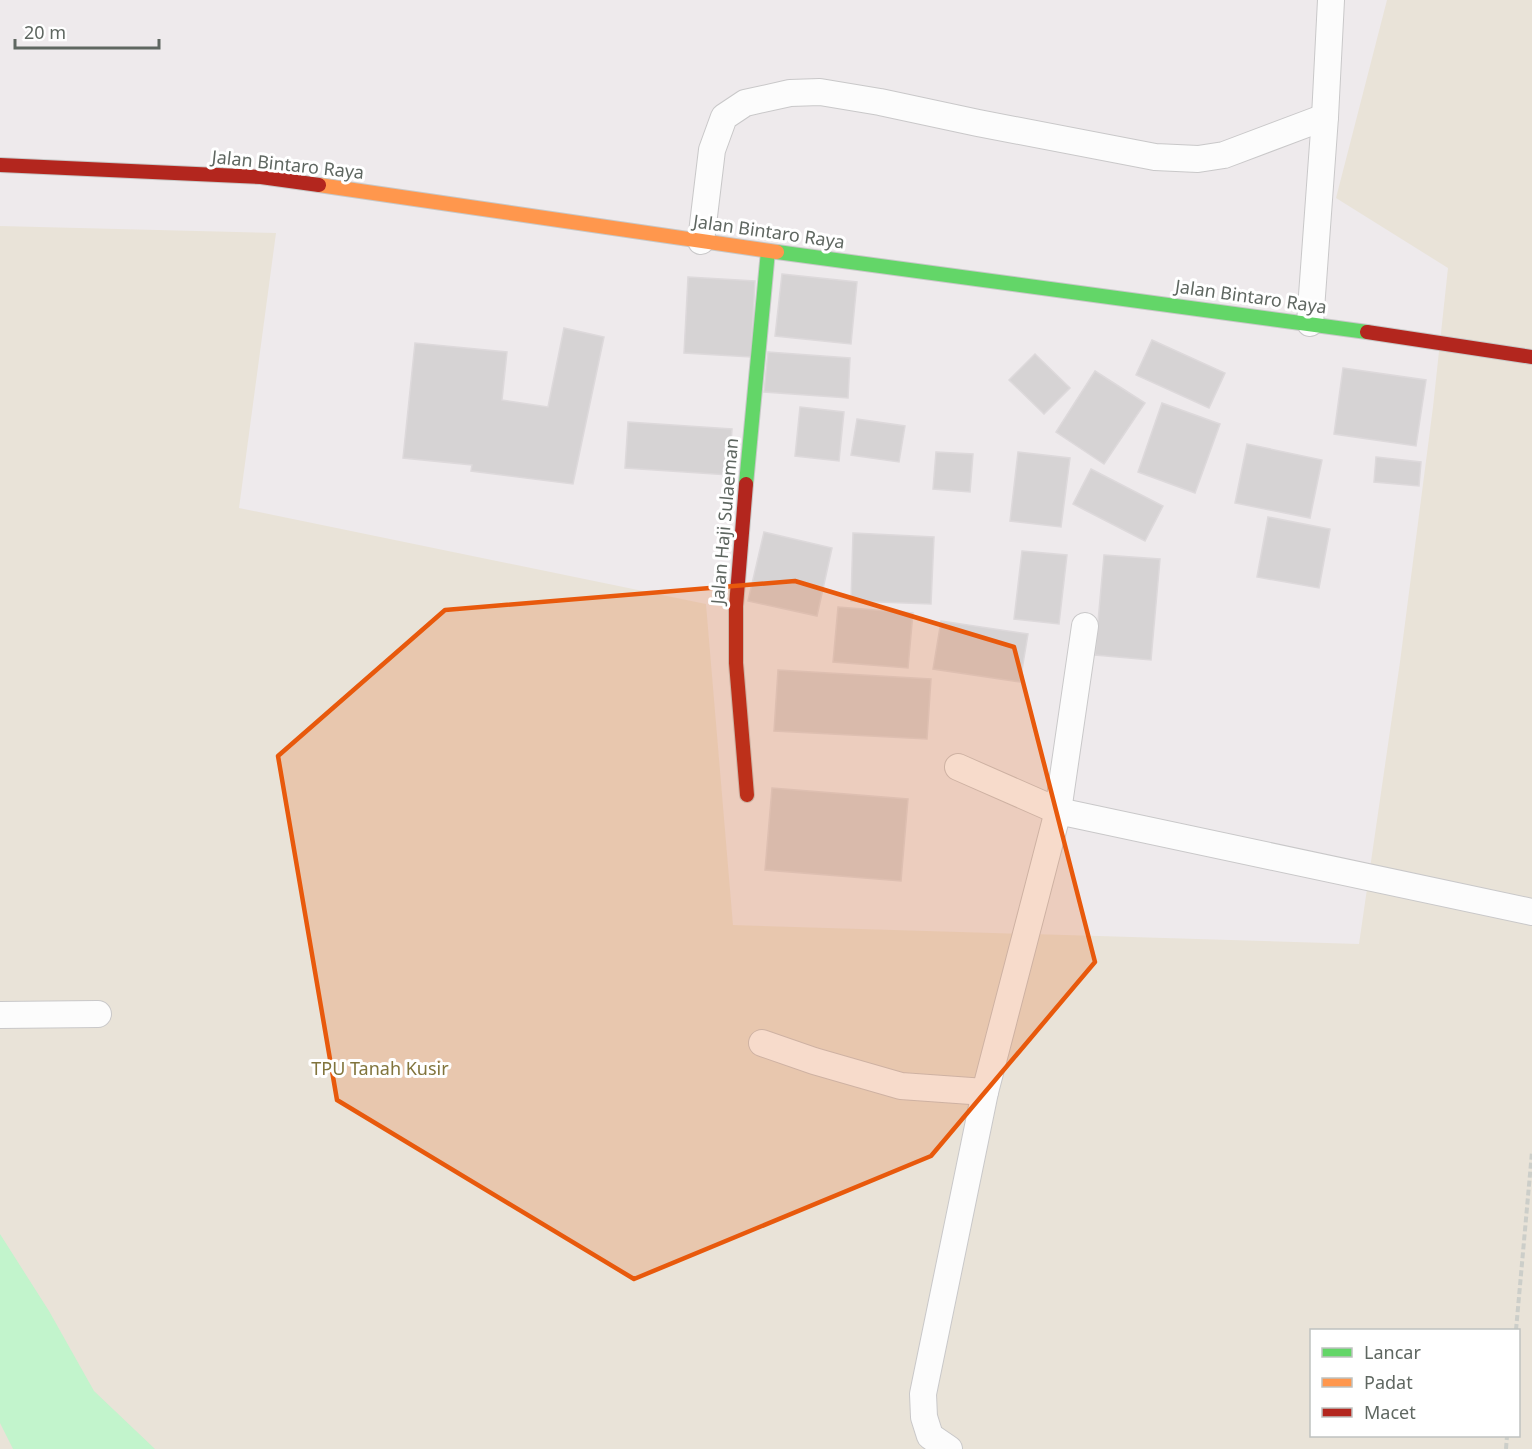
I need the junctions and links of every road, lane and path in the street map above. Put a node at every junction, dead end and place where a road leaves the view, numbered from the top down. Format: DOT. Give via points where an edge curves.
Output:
graph roads {
  1 [pos="1331,0"];
  2 [pos="1325,117"];
  3 [pos="0,165"];
  4 [pos="700,241"];
  5 [pos="768,250"];
  6 [pos="1310,323"];
  7 [pos="1532,357"];
  8 [pos="1085,626"];
  9 [pos="958,767"];
  10 [pos="747,795"];
  11 [pos="1058,811"];
  12 [pos="1532,912"];
  13 [pos="98,1014"];
  14 [pos="0,1015"];
  15 [pos="762,1043"];
  16 [pos="985,1092"];
  17 [pos="1532,1152"];
  18 [pos="1516,1329"];
  19 [pos="949,1449"];
  1 -- 2 [label="lane"];
  2 -- 4 [label="lane" via="1224,155 1198,159 1155,157 820,92 790,93 745,103 724,117 712,150"];
  2 -- 6 [label="lane"];
  3 -- 4 [label="main road, Jalan Bintaro Raya" via="261,177"];
  4 -- 5 [label="main road, Jalan Bintaro Raya"];
  5 -- 6 [label="main road, Jalan Bintaro Raya"];
  5 -- 10 [label="main road, Jalan Haji Sulaeman" via="736,606 736,663"];
  6 -- 7 [label="main road, Jalan Bintaro Raya"];
  8 -- 11 [label="lane"];
  9 -- 11 [label="lane"];
  11 -- 12 [label="lane"];
  11 -- 16 [label="lane"];
  13 -- 14 [label="lane"];
  15 -- 16 [label="lane" via="901,1086"];
  16 -- 19 [label="lane" via="923,1394 930,1436"];
  17 -- 18 [label="path"];
}
